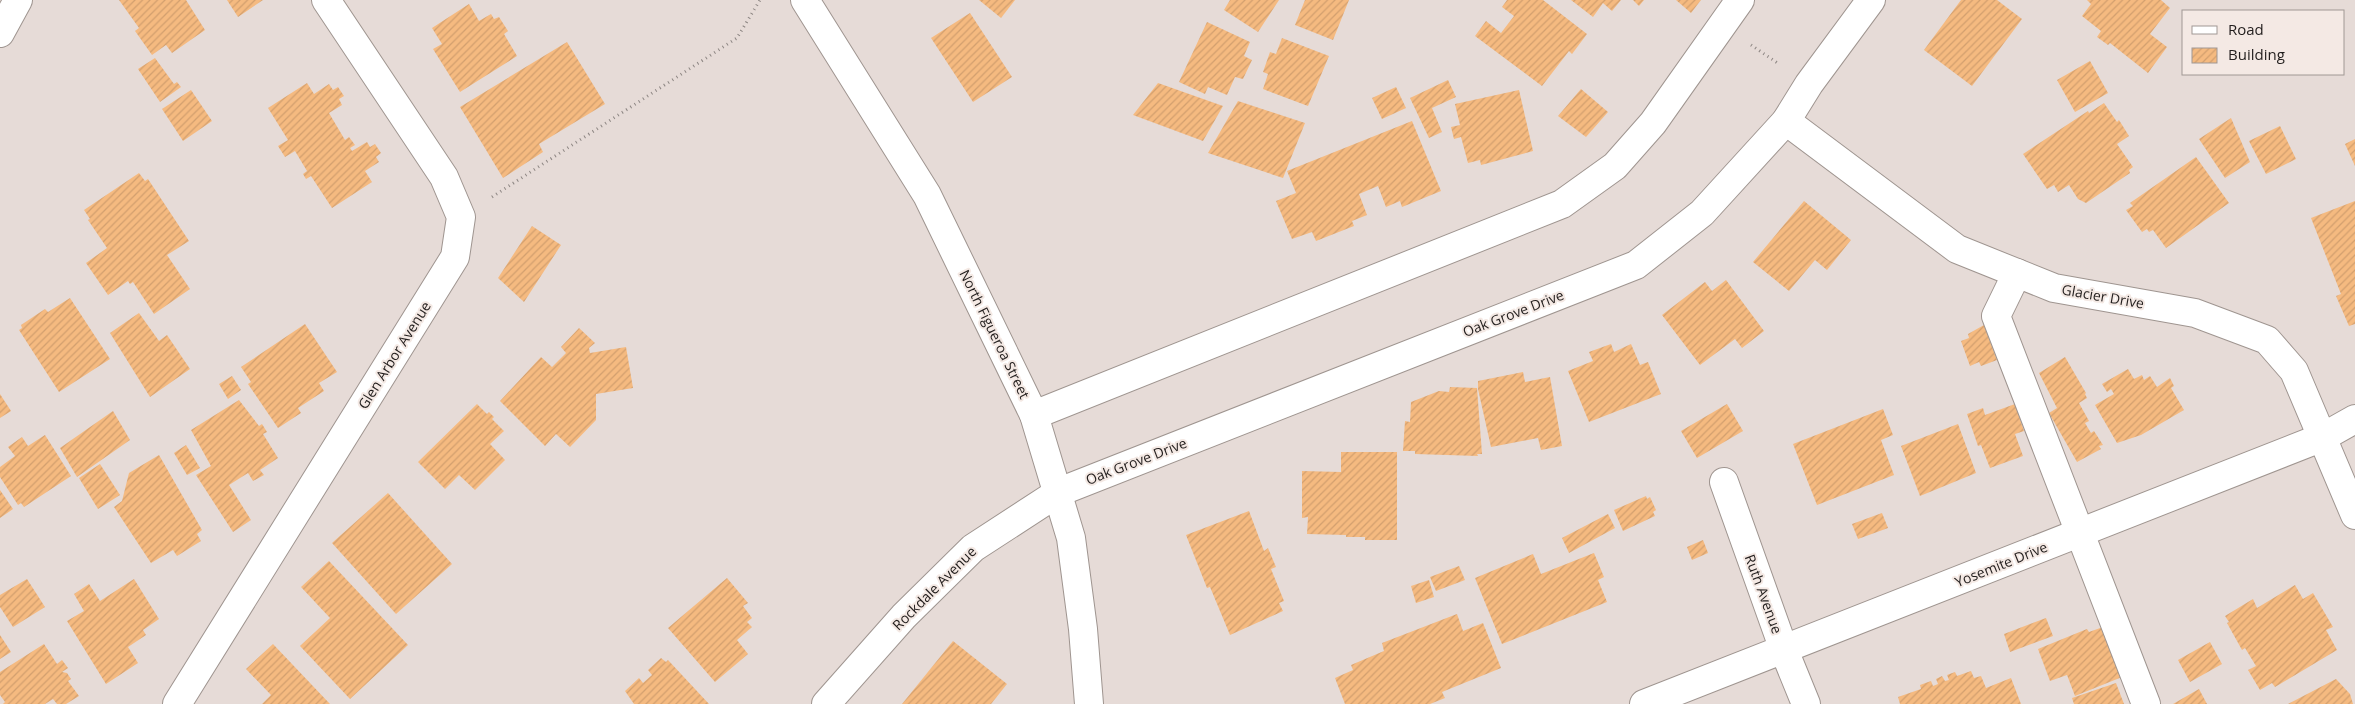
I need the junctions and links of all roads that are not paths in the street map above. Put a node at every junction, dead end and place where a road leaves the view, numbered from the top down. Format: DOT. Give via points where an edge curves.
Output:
graph roads {
  1 [pos="18,0"];
  2 [pos="326,0"];
  3 [pos="805,0"];
  4 [pos="1740,0"];
  5 [pos="1871,0"];
  6 [pos="0,33"];
  7 [pos="1786,121"];
  8 [pos="2017,273"];
  9 [pos="1034,415"];
  10 [pos="2355,419"];
  11 [pos="2323,438"];
  12 [pos="1724,482"];
  13 [pos="1058,492"];
  14 [pos="2355,515"];
  15 [pos="2079,533"];
  16 [pos="1784,650"];
  17 [pos="177,704"];
  18 [pos="826,704"];
  19 [pos="1089,704"];
  20 [pos="1644,704"];
  21 [pos="1806,704"];
  22 [pos="2146,704"];
  1 -- 6 [label="street"];
  2 -- 17 [label="street, Glen Arbor Avenue" via="444,177 460,217 455,257"];
  3 -- 9 [label="street, North Figueroa Street" via="927,195"];
  4 -- 9 [label="street" via="1653,123 1614,166 1562,204"];
  5 -- 7 [label="street, Oak Grove Drive"];
  7 -- 8 [label="street, Glacier Drive" via="1957,248"];
  7 -- 13 [label="street, Oak Grove Drive" via="1702,213 1636,265"];
  8 -- 11 [label="street, Glacier Drive" via="2054,288 2195,313 2267,340 2294,371"];
  8 -- 15 [label="street" via="1996,316"];
  9 -- 13 [label="street, North Figueroa Street"];
  10 -- 11 [label="street, Yosemite Drive"];
  11 -- 14 [label="street, Glacier Drive"];
  11 -- 15 [label="street, Yosemite Drive"];
  12 -- 16 [label="street, Ruth Avenue"];
  13 -- 18 [label="street, Rockdale Avenue" via="973,548 904,616"];
  13 -- 19 [label="street, North Figueroa Street" via="1071,538"];
  15 -- 16 [label="street, Yosemite Drive"];
  15 -- 22 [label="street"];
  16 -- 20 [label="street, Yosemite Drive"];
  16 -- 21 [label="street, Ruth Avenue"];
}
